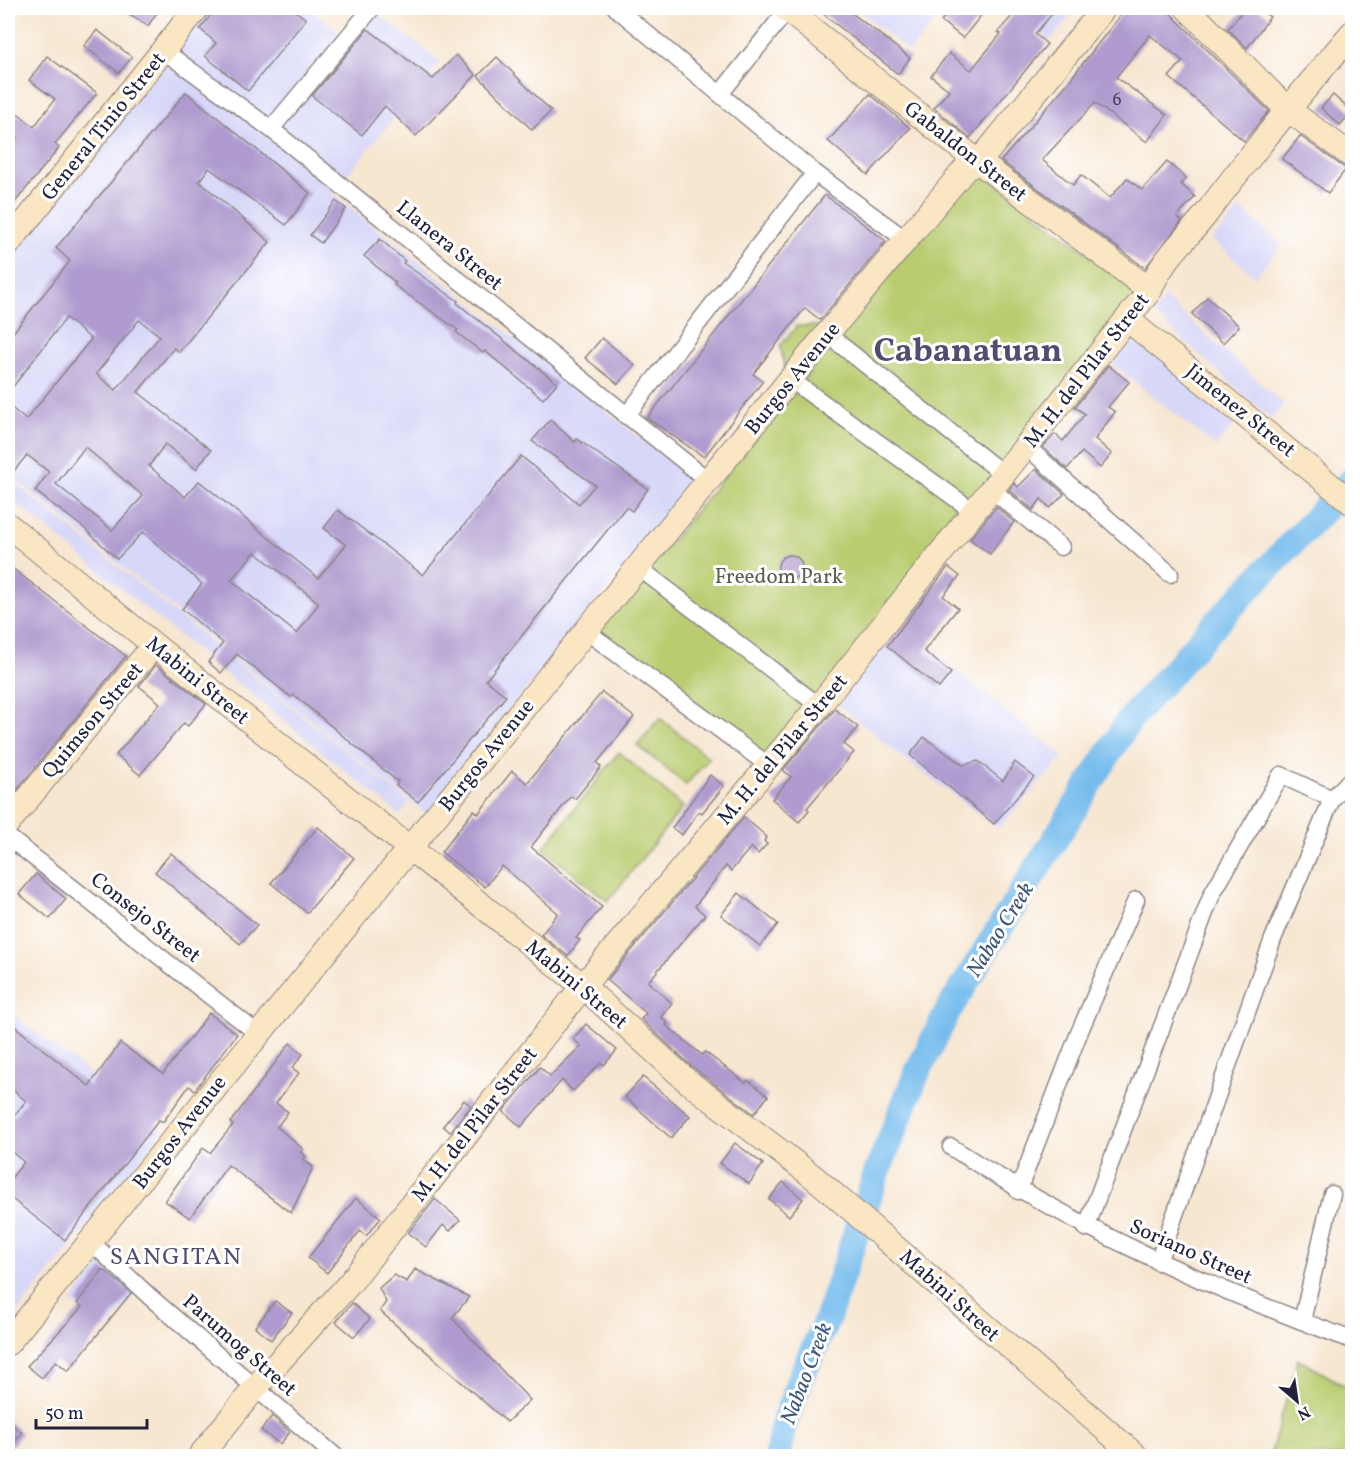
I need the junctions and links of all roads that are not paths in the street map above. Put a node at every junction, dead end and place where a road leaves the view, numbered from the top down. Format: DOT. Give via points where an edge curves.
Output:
graph roads {
  1 [pos="197,8"];
  2 [pos="372,8"];
  3 [pos="616,8"];
  4 [pos="787,8"];
  5 [pos="1085,8"];
  6 [pos="1104,8"];
  7 [pos="1187,8"];
  8 [pos="1353,33"];
  9 [pos="164,51"];
  10 [pos="720,94"];
  11 [pos="1287,109"];
  12 [pos="271,129"];
  13 [pos="1353,156"];
  14 [pos="971,161"];
  15 [pos="815,173"];
  16 [pos="906,240"];
  17 [pos="8,244"];
  18 [pos="1150,290"];
  19 [pos="1127,319"];
  20 [pos="827,334"];
  21 [pos="790,379"];
  22 [pos="626,416"];
  23 [pos="1026,446"];
  24 [pos="705,478"];
  25 [pos="997,482"];
  26 [pos="1353,503"];
  27 [pos="973,511"];
  28 [pos="8,525"];
  29 [pos="1061,547"];
  30 [pos="638,567"];
  31 [pos="1170,574"];
  32 [pos="586,631"];
  33 [pos="154,645"];
  34 [pos="819,706"];
  35 [pos="768,765"];
  36 [pos="1353,778"];
  37 [pos="1332,799"];
  38 [pos="8,823"];
  39 [pos="8,837"];
  40 [pos="410,849"];
  41 [pos="1136,900"];
  42 [pos="583,986"];
  43 [pos="257,1033"];
  44 [pos="951,1147"];
  45 [pos="1018,1191"];
  46 [pos="1332,1194"];
  47 [pos="1086,1228"];
  48 [pos="91,1242"];
  49 [pos="1158,1262"];
  50 [pos="1302,1321"];
  51 [pos="1353,1340"];
  52 [pos="8,1343"];
  53 [pos="255,1388"];
  54 [pos="200,1456"];
  55 [pos="335,1456"];
  56 [pos="1136,1456"];
  1 -- 9 [label="main road, General Tinio Street"];
  2 -- 12 [label="street"];
  3 -- 10 [label="street"];
  4 -- 10 [label="street"];
  4 -- 14 [label="main road, Gabaldon Street"];
  5 -- 14 [label="main road, Burgos Avenue"];
  6 -- 14 [label="main road, Burgos Avenue"];
  7 -- 11 [label="main road"];
  8 -- 11 [label="main road, M. H. del Pilar Street"];
  9 -- 12 [label="street, Llanera Street"];
  9 -- 17 [label="main road, General Tinio Street"];
  10 -- 15 [label="street"];
  11 -- 13 [label="main road"];
  11 -- 18 [label="main road, M. H. del Pilar Street" via="1174,249 1157,272"];
  12 -- 22 [label="street, Llanera Street"];
  14 -- 16 [label="main road, Burgos Avenue"];
  14 -- 18 [label="main road, Gabaldon Street"];
  15 -- 16 [label="street"];
  15 -- 22 [label="street"];
  16 -- 20 [label="main road, Burgos Avenue"];
  18 -- 19 [label="main road, M. H. del Pilar Street"];
  19 -- 23 [label="main road, M. H. del Pilar Street"];
  19 -- 26 [label="main road, Jimenez Street"];
  20 -- 21 [label="main road, Burgos Avenue"];
  20 -- 25 [label="street"];
  21 -- 27 [label="street"];
  21 -- 30 [label="main road, Burgos Avenue"];
  22 -- 24 [label="street, Llanera Street"];
  23 -- 25 [label="main road, M. H. del Pilar Street"];
  23 -- 31 [label="street"];
  25 -- 27 [label="main road, M. H. del Pilar Street"];
  25 -- 29 [label="street"];
  27 -- 34 [label="main road, M. H. del Pilar Street"];
  28 -- 33 [label="main road, Mabini Street"];
  30 -- 32 [label="main road, Burgos Avenue"];
  30 -- 34 [label="street"];
  32 -- 35 [label="street"];
  32 -- 40 [label="main road, Burgos Avenue"];
  33 -- 38 [label="main road, Quimson Street"];
  33 -- 40 [label="main road, Mabini Street"];
  34 -- 35 [label="main road, M. H. del Pilar Street"];
  35 -- 42 [label="main road, M. H. del Pilar Street"];
  36 -- 37 [label="street"];
  37 -- 47 [label="street" via="1281,775 1212,894"];
  37 -- 49 [label="street" via="1273,939"];
  39 -- 43 [label="street, Consejo Street"];
  40 -- 42 [label="main road, Mabini Street"];
  40 -- 43 [label="main road, Burgos Avenue"];
  41 -- 45 [label="street"];
  42 -- 53 [label="main road, M. H. del Pilar Street" via="350,1283"];
  42 -- 56 [label="main road, Mabini Street" via="686,1080 815,1178"];
  43 -- 48 [label="main road, Burgos Avenue"];
  44 -- 45 [label="street, Soriano Street"];
  45 -- 47 [label="street, Soriano Street"];
  46 -- 50 [label="street"];
  47 -- 49 [label="street, Soriano Street"];
  48 -- 52 [label="main road, Burgos Avenue"];
  48 -- 53 [label="street, Parumog Street"];
  49 -- 50 [label="street, Soriano Street"];
  50 -- 51 [label="street, Soriano Street"];
  53 -- 54 [label="main road, M. H. del Pilar Street"];
  53 -- 55 [label="street, Parumog Street"];
}
